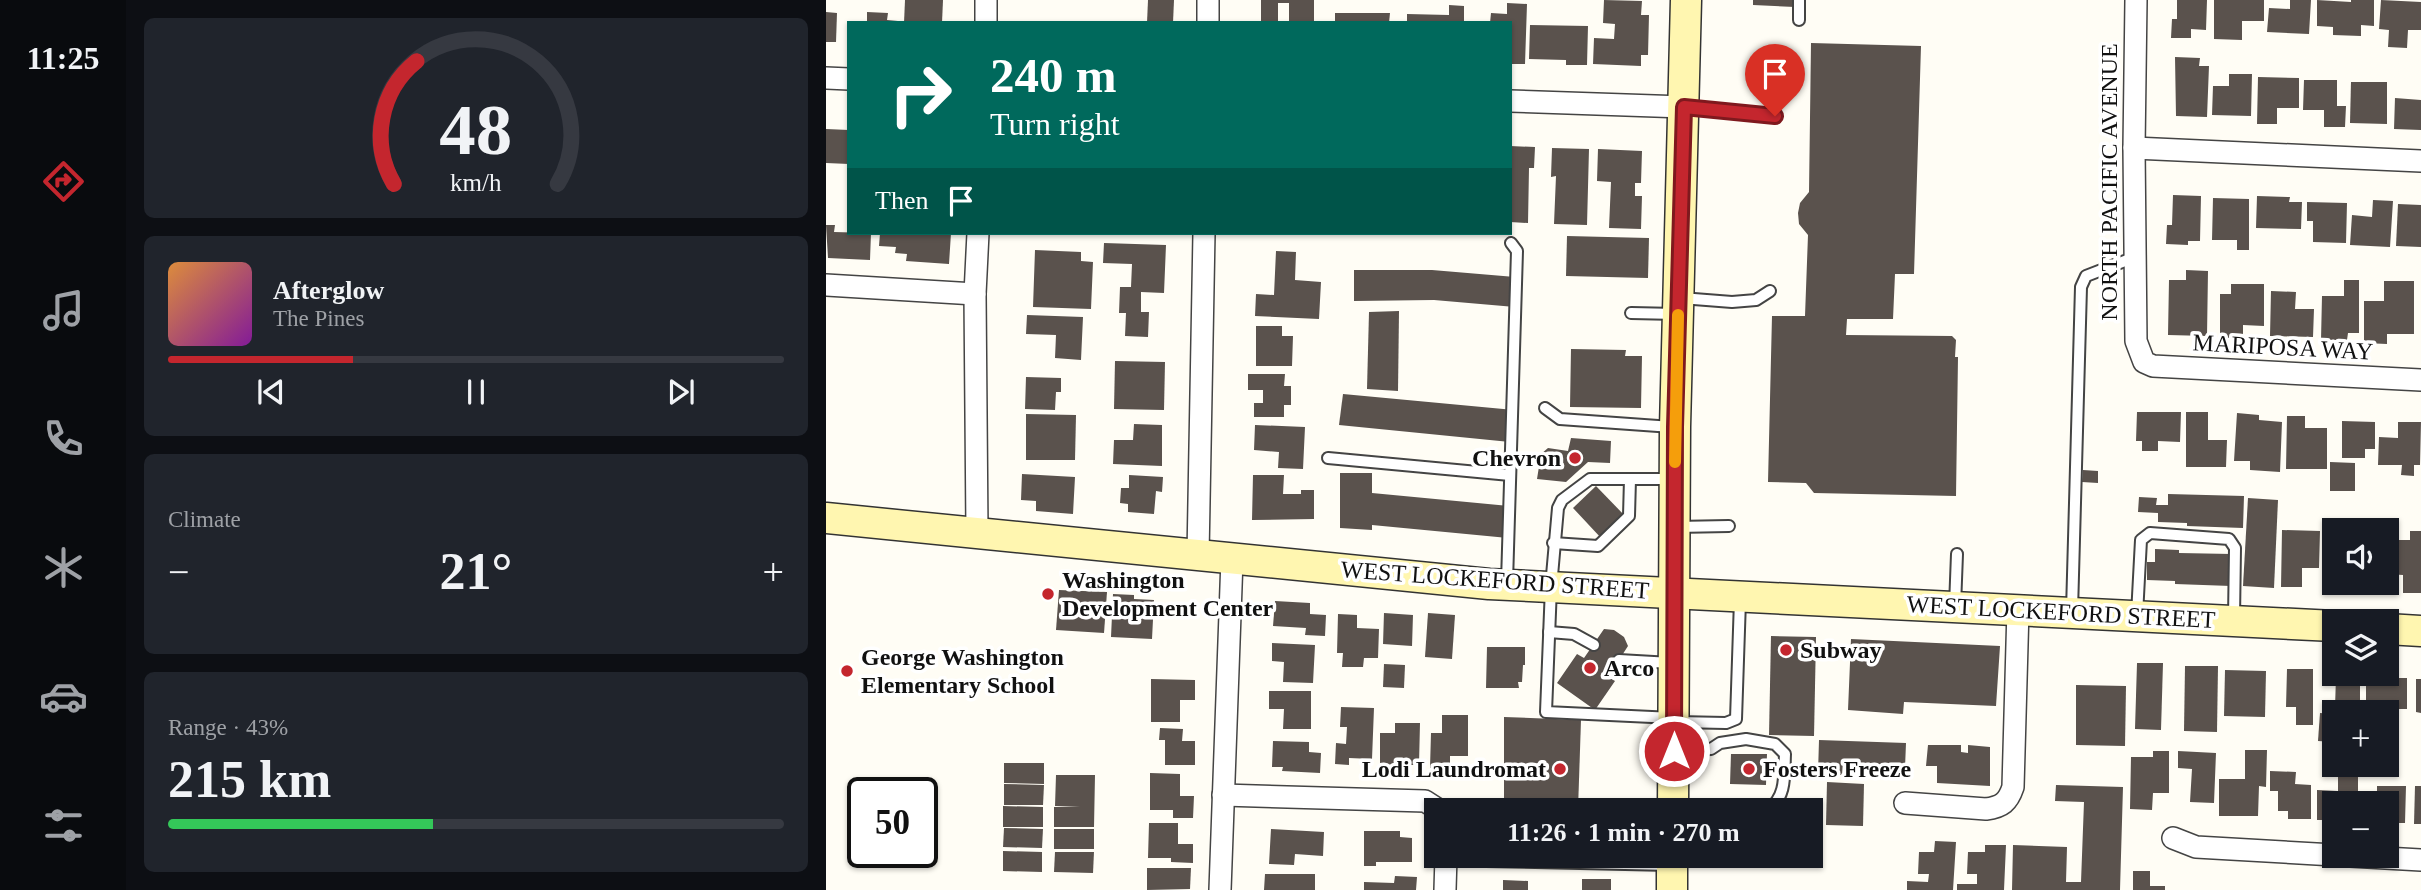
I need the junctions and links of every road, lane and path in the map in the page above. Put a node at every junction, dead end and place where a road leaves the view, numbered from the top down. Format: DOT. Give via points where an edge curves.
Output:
graph roads {
  1 [pos="986,0"];
  2 [pos="1208,0"];
  3 [pos="1686,0"];
  4 [pos="1799,0"];
  5 [pos="2136,0"];
  6 [pos="1799,20"];
  7 [pos="986,21"];
  8 [pos="1208,21"];
  9 [pos="826,78"];
  10 [pos="847,79"];
  11 [pos="1512,101"];
  12 [pos="1684,107"];
  13 [pos="1775,116"];
  14 [pos="2134,148"];
  15 [pos="2421,161"];
  16 [pos="978,235"];
  17 [pos="1204,235"];
  18 [pos="1511,243"];
  19 [pos="2135,257"];
  20 [pos="826,285"];
  21 [pos="1769,290"];
  22 [pos="975,294"];
  23 [pos="1678,306"];
  24 [pos="1630,313"];
  25 [pos="2144,362"];
  26 [pos="2421,380"];
  27 [pos="1545,408"];
  28 [pos="1675,427"];
  29 [pos="1328,458"];
  30 [pos="1510,475"];
  31 [pos="1630,479"];
  32 [pos="1675,479"];
  33 [pos="826,518"];
  34 [pos="1729,526"];
  35 [pos="1674,527"];
  36 [pos="976,532"];
  37 [pos="1553,543"];
  38 [pos="1957,554"];
  39 [pos="1198,555"];
  40 [pos="1232,559"];
  41 [pos="1507,585"];
  42 [pos="1551,587"];
  43 [pos="1674,594"];
  44 [pos="1740,597"];
  45 [pos="1955,606"];
  46 [pos="2018,609"];
  47 [pos="2072,611"];
  48 [pos="2137,615"];
  49 [pos="2234,620"];
  50 [pos="2322,625"];
  51 [pos="2399,630"];
  52 [pos="2421,631"];
  53 [pos="1549,632"];
  54 [pos="1594,645"];
  55 [pos="1619,660"];
  56 [pos="1674,663"];
  57 [pos="1673,720"];
  58 [pos="1674,751"];
  59 [pos="1223,795"];
  60 [pos="1673,798"];
  61 [pos="1778,798"];
  62 [pos="1424,801"];
  63 [pos="1905,803"];
  64 [pos="2173,838"];
  65 [pos="2322,854"];
  66 [pos="2399,859"];
  67 [pos="2421,860"];
  68 [pos="1446,868"];
  69 [pos="1631,868"];
  70 [pos="1672,870"];
  71 [pos="1220,890"];
  72 [pos="1445,890"];
  1 -- 7 [label="street"];
  2 -- 8 [label="street"];
  3 -- 12 [label="street"];
  4 -- 6 [label="lane"];
  5 -- 14 [label="street, NORTH PACIFIC AVENUE"];
  9 -- 10 [label="street"];
  11 -- 12 [label="street"];
  12 -- 13 [label="lane"];
  12 -- 23 [label="street"];
  14 -- 15 [label="street"];
  14 -- 19 [label="street, NORTH PACIFIC AVENUE"];
  16 -- 22 [label="street"];
  17 -- 39 [label="street"];
  18 -- 30 [label="lane" via="1517,251"];
  19 -- 25 [label="street, NORTH PACIFIC AVENUE" via="2136,341"];
  19 -- 47 [label="lane" via="2086,276 2081,287"];
  20 -- 22 [label="street"];
  21 -- 23 [label="lane" via="1756,300"];
  22 -- 36 [label="street"];
  23 -- 24 [label="lane"];
  23 -- 28 [label="street"];
  25 -- 26 [label="street, MARIPOSA WAY"];
  27 -- 28 [label="lane" via="1560,419"];
  28 -- 32 [label="street"];
  29 -- 30 [label="lane"];
  30 -- 41 [label="lane"];
  31 -- 32 [label="lane"];
  31 -- 37 [label="lane" via="1590,479 1563,500"];
  31 -- 37 [label="lane" via="1629,516 1598,546"];
  32 -- 35 [label="street"];
  33 -- 36 [label="street, WEST LOCKEFORD STREET"];
  34 -- 35 [label="lane"];
  35 -- 43 [label="street"];
  36 -- 39 [label="street, WEST LOCKEFORD STREET"];
  37 -- 42 [label="lane"];
  38 -- 45 [label="lane"];
  39 -- 40 [label="street, WEST LOCKEFORD STREET"];
  40 -- 41 [label="street, WEST LOCKEFORD STREET"];
  40 -- 59 [label="street"];
  41 -- 42 [label="street, WEST LOCKEFORD STREET"];
  42 -- 43 [label="street, WEST LOCKEFORD STREET"];
  42 -- 53 [label="lane"];
  43 -- 44 [label="street, WEST LOCKEFORD STREET"];
  43 -- 56 [label="street"];
  44 -- 45 [label="street, WEST LOCKEFORD STREET"];
  44 -- 57 [label="lane" via="1736,719 1726,723"];
  45 -- 46 [label="street, WEST LOCKEFORD STREET"];
  46 -- 47 [label="street, WEST LOCKEFORD STREET"];
  46 -- 63 [label="street" via="2013,787 2008,800 1986,809"];
  47 -- 48 [label="street, WEST LOCKEFORD STREET"];
  48 -- 49 [label="street, WEST LOCKEFORD STREET"];
  48 -- 49 [label="lane" via="2141,540 2150,533 2229,539 2235,548"];
  49 -- 50 [label="street, WEST LOCKEFORD STREET"];
  51 -- 52 [label="street"];
  53 -- 54 [label="lane" via="1574,634"];
  53 -- 57 [label="lane" via="1546,712"];
  55 -- 56 [label="lane"];
  56 -- 57 [label="street"];
  57 -- 58 [label="street"];
  58 -- 60 [label="street"];
  58 -- 61 [label="lane" via="1711,750 1720,743 1746,739 1775,744 1785,754 1784,786"];
  59 -- 62 [label="street"];
  59 -- 71 [label="street"];
  64 -- 65 [label="street" via="2196,847"];
  66 -- 67 [label="street"];
  68 -- 72 [label="street"];
  69 -- 70 [label="lane"];
}
